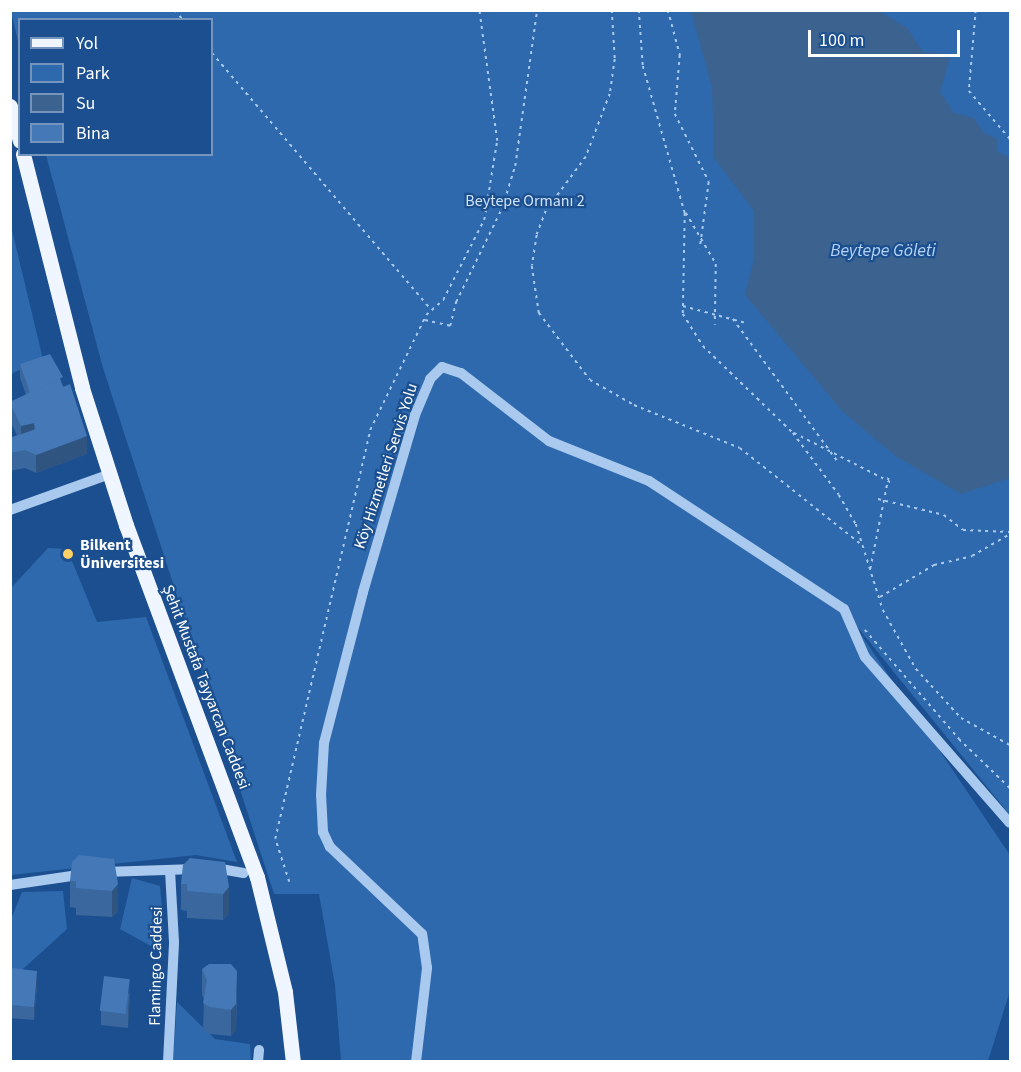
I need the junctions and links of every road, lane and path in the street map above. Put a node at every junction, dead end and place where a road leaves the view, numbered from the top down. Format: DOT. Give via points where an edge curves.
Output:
graph roads {
  1 [pos="479,10"];
  2 [pos="537,10"];
  3 [pos="612,10"];
  4 [pos="639,10"];
  5 [pos="668,10"];
  6 [pos="976,10"];
  7 [pos="213,54"];
  8 [pos="10,106"];
  9 [pos="18,134"];
  10 [pos="1011,139"];
  11 [pos="24,156"];
  12 [pos="685,213"];
  13 [pos="701,239"];
  14 [pos="700,249"];
  15 [pos="682,306"];
  16 [pos="431,310"];
  17 [pos="717,314"];
  18 [pos="733,319"];
  19 [pos="424,320"];
  20 [pos="746,323"];
  21 [pos="715,325"];
  22 [pos="793,433"];
  23 [pos="831,452"];
  24 [pos="838,462"];
  25 [pos="110,474"];
  26 [pos="889,474"];
  27 [pos="888,480"];
  28 [pos="892,483"];
  29 [pos="878,499"];
  30 [pos="884,500"];
  31 [pos="10,510"];
  32 [pos="1011,533"];
  33 [pos="863,546"];
  34 [pos="870,570"];
  35 [pos="879,597"];
  36 [pos="859,623"];
  37 [pos="1011,745"];
  38 [pos="1011,788"];
  39 [pos="1011,823"];
  40 [pos="170,870"];
  41 [pos="244,873"];
  42 [pos="289,882"];
  43 [pos="12,888"];
  44 [pos="259,1050"];
  45 [pos="168,1062"];
  46 [pos="258,1062"];
  47 [pos="293,1062"];
  48 [pos="416,1062"];
  1 -- 16 [label="path" via="497,141 492,185 484,220 466,258"];
  2 -- 19 [label="path" via="515,166 502,208 456,302 450,326"];
  3 -- 33 [label="path" via="610,94 586,157 546,210 537,235 532,266 539,313 590,380 634,405 740,448"];
  4 -- 12 [label="path" via="643,66"];
  5 -- 13 [label="path" via="680,55 675,114 709,182"];
  6 -- 10 [label="path" via="969,91"];
  7 -- 16 [label="path"];
  8 -- 9 [label="main road"];
  11 -- 25 [label="main road, Şehit Mustafa Tayyarcan Caddesi" via="82,388"];
  12 -- 13 [label="path"];
  12 -- 15 [label="path"];
  13 -- 14 [label="path"];
  13 -- 17 [label="path" via="716,264"];
  15 -- 17 [label="path"];
  15 -- 22 [label="path" via="704,346"];
  16 -- 19 [label="path"];
  17 -- 18 [label="path"];
  17 -- 21 [label="path"];
  18 -- 20 [label="path"];
  18 -- 23 [label="path"];
  19 -- 42 [label="path" via="370,430 360,466 274,839"];
  22 -- 23 [label="path"];
  22 -- 33 [label="path" via="839,495"];
  23 -- 24 [label="path"];
  23 -- 27 [label="path"];
  25 -- 31 [label="street"];
  25 -- 47 [label="main road, Şehit Mustafa Tayyarcan Caddesi" via="257,876 285,992"];
  26 -- 27 [label="path"];
  27 -- 28 [label="path"];
  27 -- 30 [label="path"];
  29 -- 30 [label="path"];
  30 -- 32 [label="path" via="944,515 963,530"];
  30 -- 34 [label="path"];
  32 -- 35 [label="path" via="972,556 934,565"];
  33 -- 34 [label="path"];
  34 -- 35 [label="path"];
  35 -- 37 [label="path" via="898,640 938,694 961,718"];
  36 -- 38 [label="path" via="959,739"];
  39 -- 48 [label="street, Köy Hizmetleri Servis Yolu" via="866,657 844,609 649,481 549,441 461,373 442,366 430,379 415,415 363,592 324,743 321,795 323,832 330,847 422,934 427,969"];
  40 -- 41 [label="street" via="216,867"];
  40 -- 43 [label="street" via="98,872"];
  40 -- 45 [label="street, Flamingo Caddesi" via="174,942"];
  44 -- 46 [label="street"];
}
